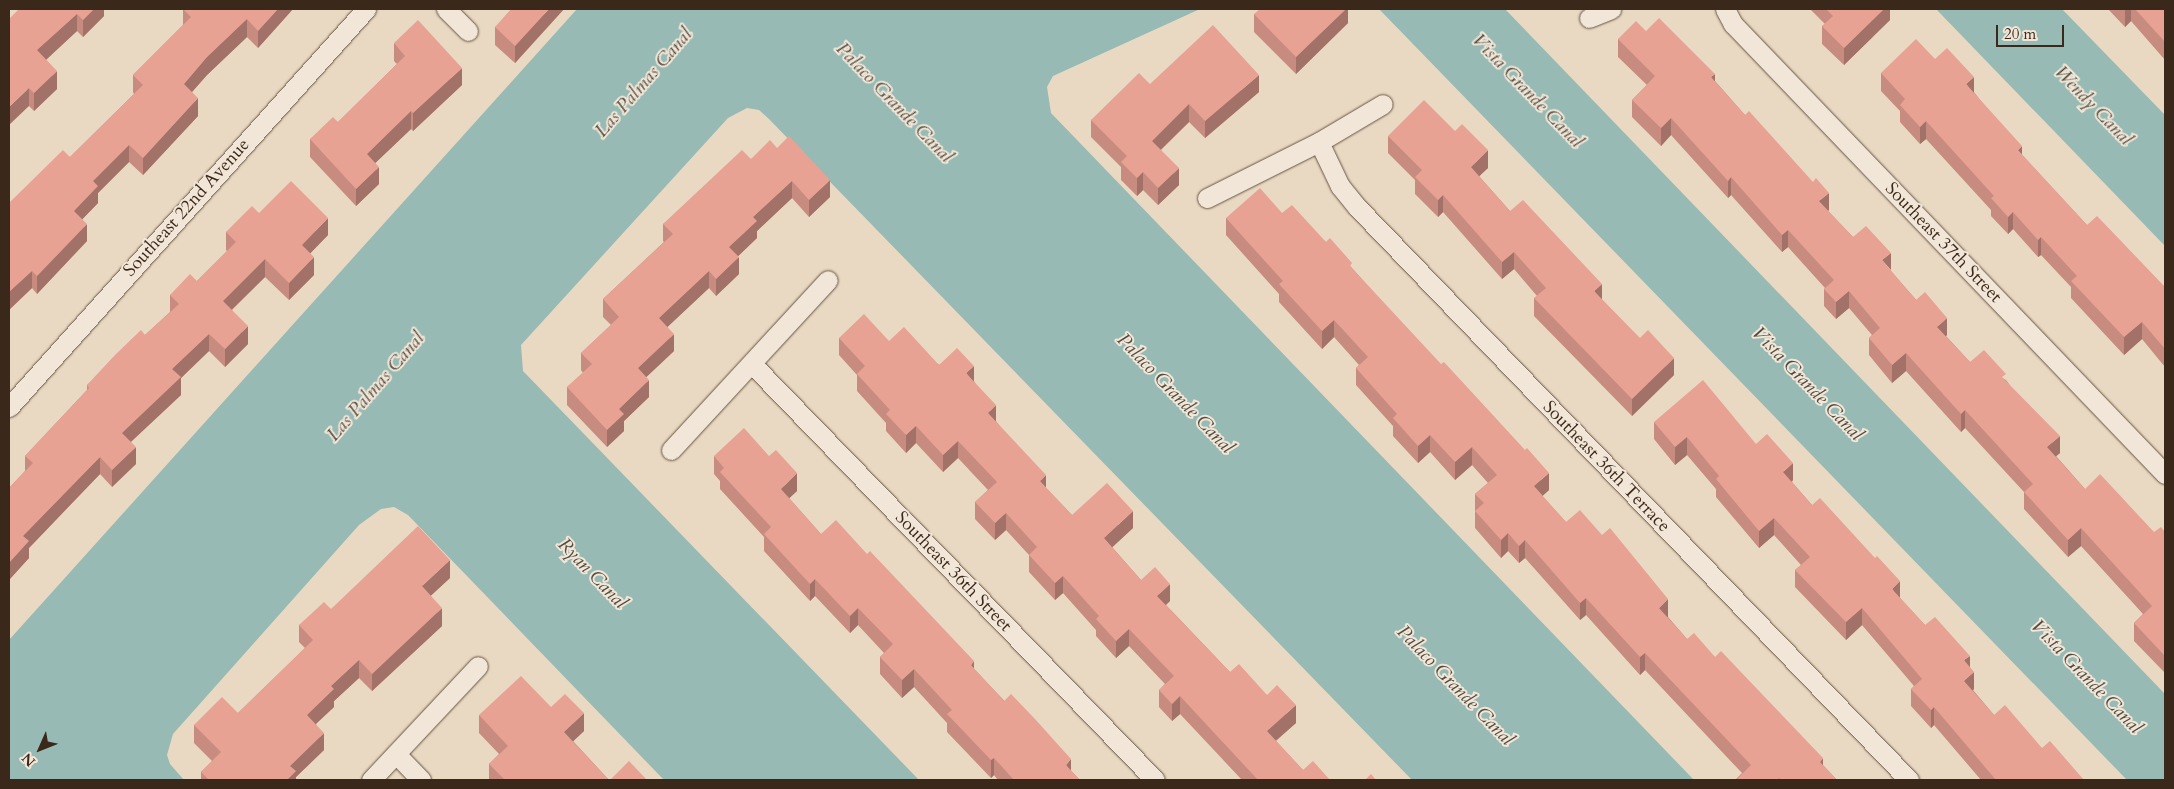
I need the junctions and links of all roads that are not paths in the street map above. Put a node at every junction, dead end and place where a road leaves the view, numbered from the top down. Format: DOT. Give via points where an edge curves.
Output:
graph roads {
  1 [pos="366,9"];
  2 [pos="446,9"];
  3 [pos="1611,9"];
  4 [pos="1725,9"];
  5 [pos="1589,18"];
  6 [pos="468,31"];
  7 [pos="1383,104"];
  8 [pos="1319,142"];
  9 [pos="1207,198"];
  10 [pos="828,280"];
  11 [pos="752,364"];
  12 [pos="9,407"];
  13 [pos="671,450"];
  14 [pos="2165,474"];
  15 [pos="478,666"];
  16 [pos="396,754"];
  17 [pos="371,780"];
  18 [pos="421,780"];
  19 [pos="1155,780"];
  20 [pos="1909,780"];
  1 -- 12 [label="street, Southeast 22nd Avenue"];
  2 -- 6 [label="street"];
  3 -- 5 [label="street"];
  4 -- 14 [label="street, Southeast 37th Street" via="1733,24"];
  7 -- 8 [label="street"];
  8 -- 9 [label="street"];
  8 -- 20 [label="street, Southeast 36th Terrace" via="1340,186 1357,208"];
  10 -- 11 [label="street"];
  11 -- 13 [label="street"];
  11 -- 19 [label="street, Southeast 36th Street"];
  15 -- 16 [label="street"];
  16 -- 17 [label="street"];
  16 -- 18 [label="street"];
}
